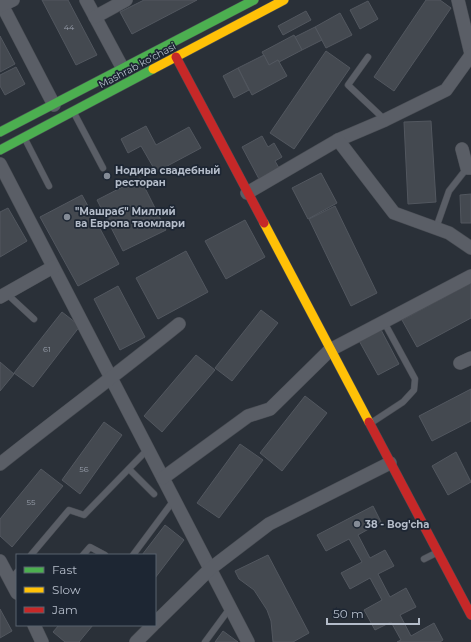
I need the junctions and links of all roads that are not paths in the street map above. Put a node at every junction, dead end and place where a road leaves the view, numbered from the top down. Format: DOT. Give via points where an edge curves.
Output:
graph roads {
  1 [pos="86,0"];
  2 [pos="126,0"];
  3 [pos="254,0"];
  4 [pos="284,0"];
  5 [pos="458,0"];
  6 [pos="5,3"];
  7 [pos="95,17"];
  8 [pos="471,54"];
  9 [pos="176,57"];
  10 [pos="368,57"];
  11 [pos="123,69"];
  12 [pos="54,105"];
  13 [pos="73,111"];
  14 [pos="385,120"];
  15 [pos="0,132"];
  16 [pos="24,138"];
  17 [pos="338,140"];
  18 [pos="462,149"];
  19 [pos="0,150"];
  20 [pos="0,164"];
  21 [pos="103,168"];
  22 [pos="469,168"];
  23 [pos="49,186"];
  24 [pos="247,192"];
  25 [pos="436,228"];
  26 [pos="471,248"];
  27 [pos="53,267"];
  28 [pos="471,276"];
  29 [pos="2,297"];
  30 [pos="34,319"];
  31 [pos="384,322"];
  32 [pos="179,324"];
  33 [pos="330,350"];
  34 [pos="111,379"];
  35 [pos="370,424"];
  36 [pos="148,449"];
  37 [pos="390,463"];
  38 [pos="0,464"];
  39 [pos="129,469"];
  40 [pos="162,478"];
  41 [pos="154,494"];
  42 [pos="174,500"];
  43 [pos="438,552"];
  44 [pos="32,554"];
  45 [pos="84,554"];
  46 [pos="103,554"];
  47 [pos="134,554"];
  48 [pos="424,559"];
  49 [pos="1,564"];
  50 [pos="210,569"];
  51 [pos="14,576"];
  52 [pos="16,587"];
  53 [pos="230,608"];
  54 [pos="471,615"];
  55 [pos="156,622"];
  56 [pos="152,626"];
  57 [pos="136,642"];
  58 [pos="205,642"];
  59 [pos="248,642"];
  1 -- 7 [label="street"];
  2 -- 7 [label="street"];
  3 -- 11 [label="street, Mashrab ko'chasi"];
  4 -- 9 [label="street, Mashrab ko'chasi"];
  5 -- 8 [label="street"];
  6 -- 12 [label="street"];
  7 -- 11 [label="street"];
  8 -- 14 [label="street" via="446,90"];
  9 -- 13 [label="street, Mashrab ko'chasi"];
  9 -- 24 [label="street"];
  10 -- 14 [label="lane" via="348,85"];
  11 -- 12 [label="street, Mashrab ko'chasi"];
  12 -- 15 [label="street, Mashrab ko'chasi"];
  13 -- 16 [label="street, Mashrab ko'chasi"];
  13 -- 21 [label="lane"];
  14 -- 17 [label="street"];
  16 -- 19 [label="street, Mashrab ko'chasi"];
  16 -- 23 [label="lane"];
  17 -- 24 [label="street"];
  17 -- 25 [label="street" via="394,213"];
  18 -- 22 [label="street"];
  20 -- 27 [label="street"];
  22 -- 25 [label="lane" via="449,191"];
  24 -- 33 [label="street"];
  25 -- 26 [label="street" via="449,233"];
  27 -- 29 [label="street"];
  27 -- 34 [label="street"];
  28 -- 31 [label="street"];
  29 -- 30 [label="lane"];
  31 -- 33 [label="street"];
  31 -- 35 [label="lane" via="415,378 414,390 403,402"];
  32 -- 34 [label="street"];
  33 -- 35 [label="street"];
  33 -- 40 [label="street" via="270,409 248,416"];
  34 -- 36 [label="street"];
  34 -- 38 [label="street" via="67,410"];
  35 -- 37 [label="street"];
  36 -- 39 [label="lane"];
  36 -- 40 [label="street"];
  37 -- 43 [label="street"];
  37 -- 50 [label="street" via="269,524"];
  39 -- 41 [label="lane"];
  39 -- 44 [label="lane" via="84,515 69,510"];
  40 -- 42 [label="street"];
  42 -- 47 [label="lane"];
  42 -- 50 [label="street"];
  43 -- 48 [label="lane"];
  43 -- 54 [label="street"];
  45 -- 46 [label="lane" via="90,547"];
  49 -- 51 [label="street"];
  50 -- 53 [label="street"];
  50 -- 55 [label="street"];
  51 -- 52 [label="street"];
  53 -- 58 [label="lane"];
  53 -- 59 [label="street"];
  56 -- 57 [label="street"];
}
